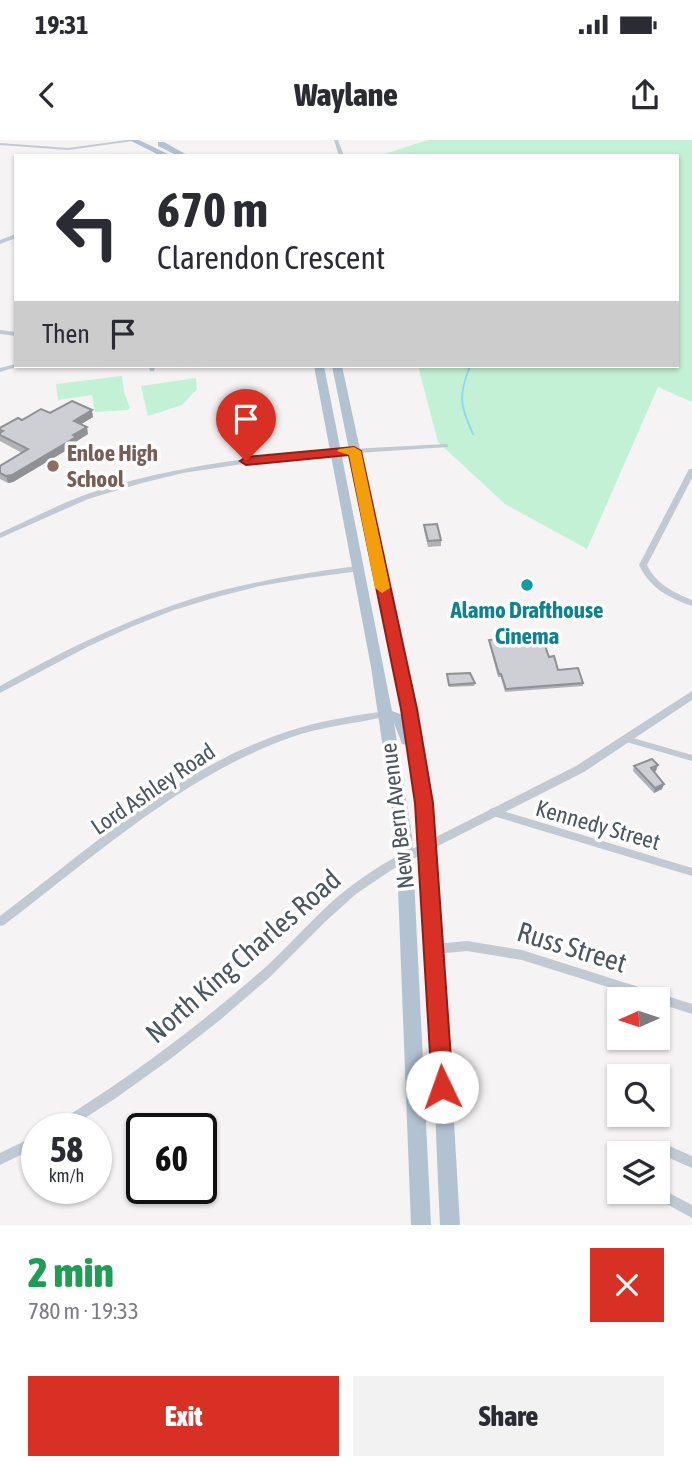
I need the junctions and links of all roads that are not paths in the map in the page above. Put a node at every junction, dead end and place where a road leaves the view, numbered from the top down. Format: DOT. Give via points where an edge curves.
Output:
graph roads {
  1 [pos="136,140"];
  2 [pos="151,140"];
  3 [pos="0,144"];
  4 [pos="164,154"];
  5 [pos="181,154"];
  6 [pos="319,368"];
  7 [pos="337,368"];
  8 [pos="446,446"];
  9 [pos="354,451"];
  10 [pos="336,452"];
  11 [pos="692,471"];
  12 [pos="348,520"];
  13 [pos="0,536"];
  14 [pos="377,565"];
  15 [pos="358,569"];
  16 [pos="692,603"];
  17 [pos="387,611"];
  18 [pos="373,643"];
  19 [pos="0,690"];
  20 [pos="692,695"];
  21 [pos="409,709"];
  22 [pos="385,714"];
  23 [pos="626,739"];
  24 [pos="692,758"];
  25 [pos="419,771"];
  26 [pos="493,812"];
  27 [pos="428,846"];
  28 [pos="405,856"];
  29 [pos="692,872"];
  30 [pos="0,922"];
  31 [pos="435,949"];
  32 [pos="692,1009"];
  33 [pos="84,1113"];
  34 [pos="21,1149"];
  35 [pos="670,1151"];
  36 [pos="0,1159"];
  37 [pos="692,1162"];
  38 [pos="670,1200"];
  39 [pos="692,1212"];
  40 [pos="421,1225"];
  41 [pos="450,1225"];
  1 -- 3 [label="street" via="62,150"];
  1 -- 4 [label="main road"];
  2 -- 5 [label="main road"];
  6 -- 10 [label="main road, New Bern Avenue"];
  7 -- 9 [label="main road, New Bern Avenue"];
  8 -- 9 [label="street"];
  9 -- 10 [label="street"];
  9 -- 14 [label="main road, New Bern Avenue"];
  10 -- 12 [label="main road, New Bern Avenue"];
  10 -- 13 [label="street" via="236,463 138,482 90,496"];
  11 -- 16 [label="street" via="643,565 655,584"];
  12 -- 14 [label="main road" via="364,559"];
  12 -- 15 [label="main road, New Bern Avenue"];
  14 -- 17 [label="main road, New Bern Avenue"];
  15 -- 17 [label="main road" via="372,576"];
  15 -- 18 [label="main road, New Bern Avenue"];
  15 -- 19 [label="street" via="268,581 184,603 104,634"];
  17 -- 21 [label="main road, New Bern Avenue"];
  18 -- 21 [label="main road" via="393,702"];
  18 -- 22 [label="main road, New Bern Avenue"];
  20 -- 23 [label="street"];
  21 -- 25 [label="main road, New Bern Avenue"];
  22 -- 25 [label="main road" via="400,719"];
  22 -- 28 [label="main road, New Bern Avenue"];
  22 -- 30 [label="street, Lord Ashley Road" via="289,734 212,769"];
  23 -- 24 [label="street"];
  23 -- 26 [label="street" via="554,783"];
  25 -- 27 [label="main road, New Bern Avenue"];
  26 -- 27 [label="street"];
  26 -- 29 [label="street, Kennedy Street"];
  27 -- 28 [label="street, North King Charles Road"];
  27 -- 31 [label="main road, New Bern Avenue"];
  28 -- 33 [label="street, North King Charles Road" via="331,908 269,972 180,1047"];
  28 -- 40 [label="main road, New Bern Avenue"];
  31 -- 32 [label="street, Russ Street" via="467,946 522,955"];
  31 -- 41 [label="main road, New Bern Avenue"];
  34 -- 36 [label="street"];
  35 -- 37 [label="street"];
  38 -- 39 [label="street"];
}
